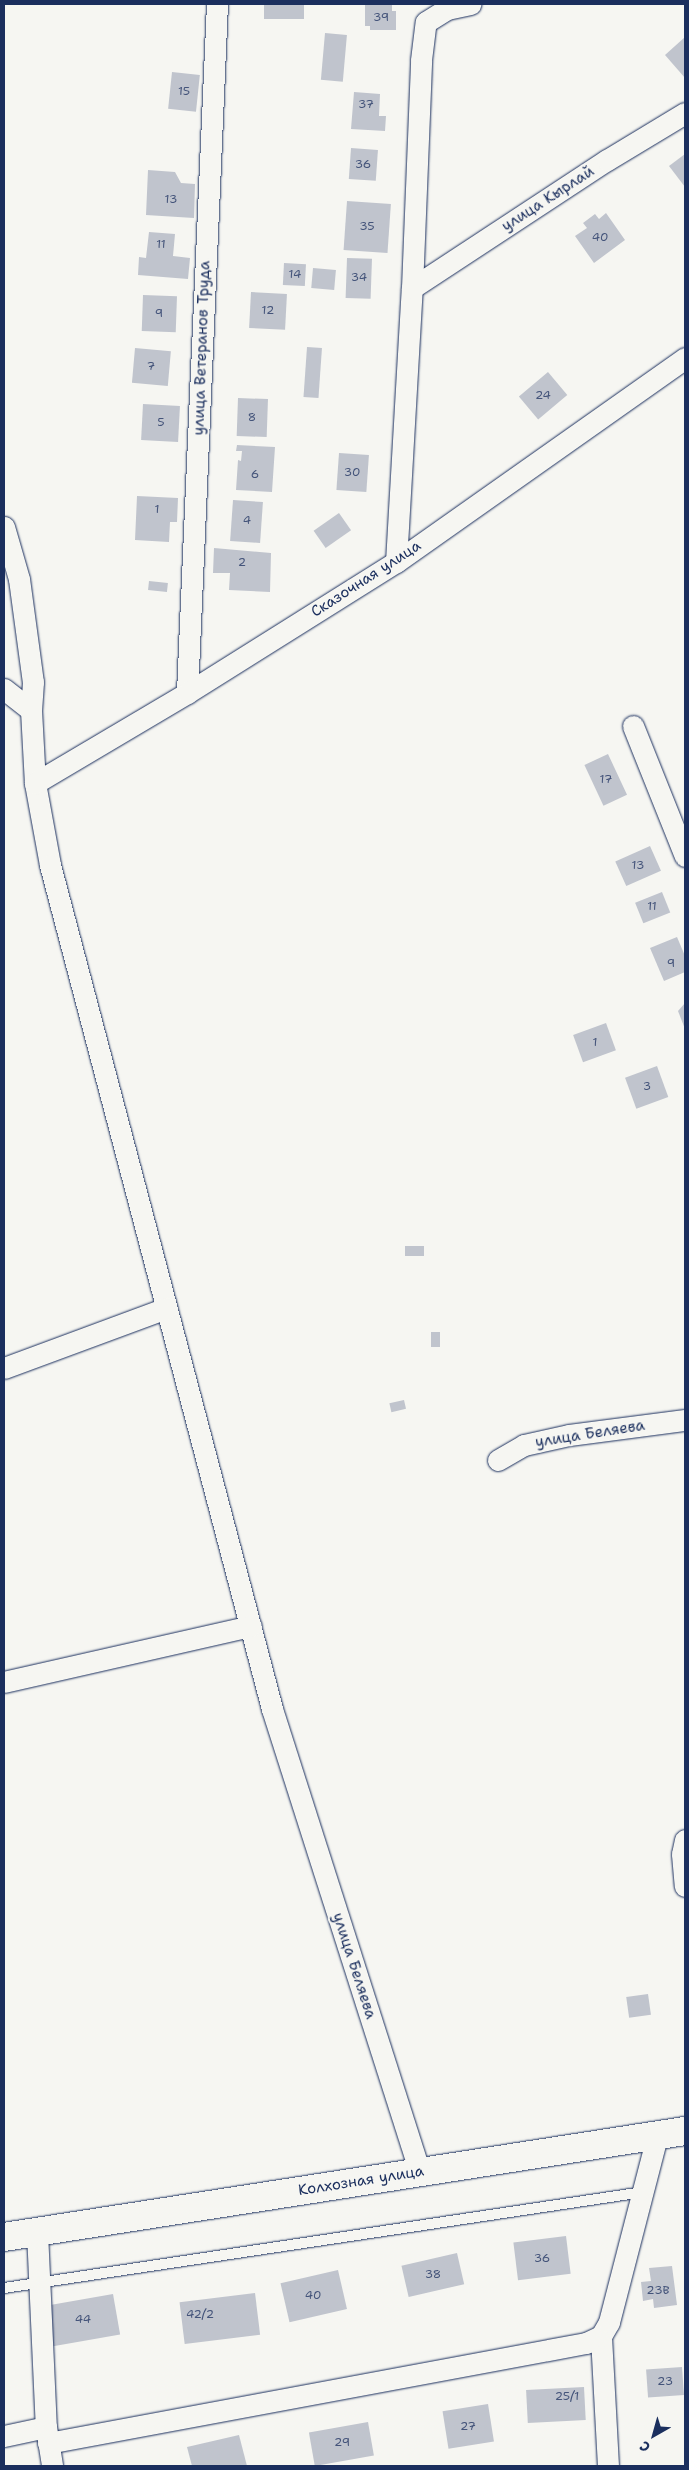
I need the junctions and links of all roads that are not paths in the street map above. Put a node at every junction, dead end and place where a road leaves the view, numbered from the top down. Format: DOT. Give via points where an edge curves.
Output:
graph roads {
  1 [pos="217,4"];
  2 [pos="470,4"];
  3 [pos="685,113"];
  4 [pos="412,288"];
  5 [pos="685,358"];
  6 [pos="4,527"];
  7 [pos="396,562"];
  8 [pos="4,689"];
  9 [pos="187,693"];
  10 [pos="31,710"];
  11 [pos="633,726"];
  12 [pos="35,783"];
  13 [pos="685,856"];
  14 [pos="166,1308"];
  15 [pos="4,1368"];
  16 [pos="685,1420"];
  17 [pos="498,1460"];
  18 [pos="251,1626"];
  19 [pos="4,1682"];
  20 [pos="685,1840"];
  21 [pos="685,1886"];
  22 [pos="685,2131"];
  23 [pos="657,2137"];
  24 [pos="420,2172"];
  25 [pos="643,2192"];
  26 [pos="37,2232"];
  27 [pos="4,2237"];
  28 [pos="37,2283"];
  29 [pos="4,2288"];
  30 [pos="601,2336"];
  31 [pos="47,2435"];
  32 [pos="4,2436"];
  33 [pos="52,2466"];
  34 [pos="608,2466"];
  1 -- 9 [label="street, улица Ветеранов Труда"];
  2 -- 4 [label="street" via="447,9 426,22 421,60"];
  3 -- 4 [label="street, улица Кырлай" via="607,160"];
  4 -- 7 [label="street"];
  5 -- 7 [label="street, Сказочная улица"];
  6 -- 10 [label="street, улица Беляева" via="19,579 33,682"];
  7 -- 9 [label="street, Сказочная улица"];
  8 -- 10 [label="street"];
  9 -- 12 [label="street, Сказочная улица"];
  10 -- 12 [label="street, улица Беляева"];
  11 -- 13 [label="street"];
  12 -- 14 [label="street, улица Беляева" via="50,865"];
  14 -- 15 [label="street"];
  14 -- 18 [label="street, улица Беляева"];
  16 -- 17 [label="street, улица Беляева" via="569,1435 524,1445"];
  18 -- 19 [label="street"];
  18 -- 24 [label="street, улица Беляева" via="288,1759"];
  20 -- 21 [label="street" via="682,1854"];
  22 -- 23 [label="main road, Колхозная улица"];
  23 -- 24 [label="main road, Колхозная улица"];
  23 -- 25 [label="street"];
  24 -- 26 [label="main road, Колхозная улица"];
  25 -- 28 [label="lane"];
  25 -- 30 [label="street" via="609,2322"];
  26 -- 27 [label="main road, Колхозная улица"];
  26 -- 28 [label="street"];
  28 -- 29 [label="lane"];
  28 -- 31 [label="street"];
  30 -- 31 [label="street" via="586,2343"];
  30 -- 34 [label="street"];
  31 -- 32 [label="street"];
  31 -- 33 [label="street"];
}
